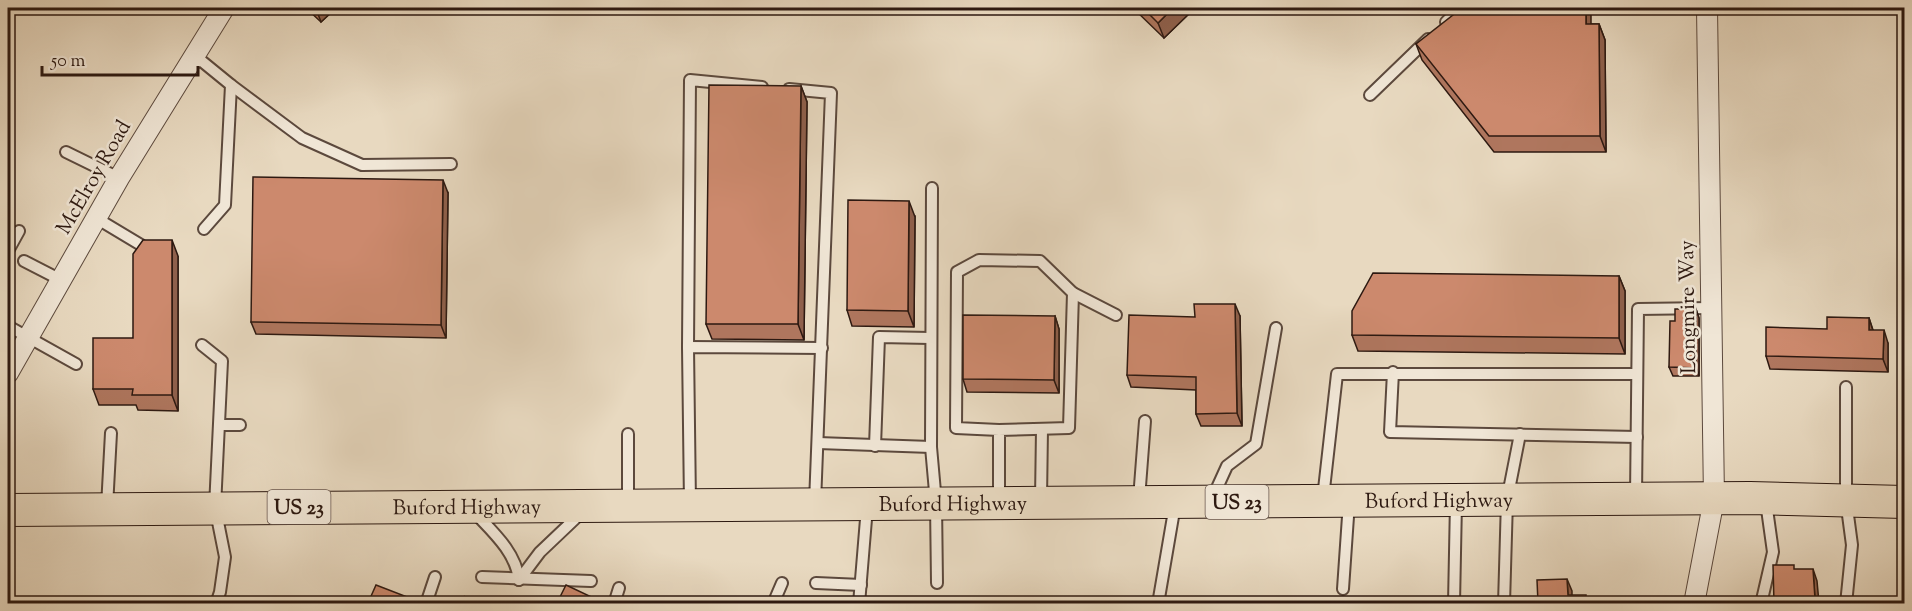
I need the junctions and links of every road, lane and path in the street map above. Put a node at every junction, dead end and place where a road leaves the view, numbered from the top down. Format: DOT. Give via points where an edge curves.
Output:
graph roads {
  1 [pos="224,8"];
  2 [pos="1461,8"];
  3 [pos="1707,8"];
  4 [pos="194,54"];
  5 [pos="231,85"];
  6 [pos="1370,94"];
  7 [pos="66,152"];
  8 [pos="451,164"];
  9 [pos="119,178"];
  10 [pos="932,188"];
  11 [pos="96,218"];
  12 [pos="204,229"];
  13 [pos="19,231"];
  14 [pos="141,245"];
  15 [pos="8,251"];
  16 [pos="24,261"];
  17 [pos="61,280"];
  18 [pos="1073,293"];
  19 [pos="1711,308"];
  20 [pos="1116,315"];
  21 [pos="8,327"];
  22 [pos="1276,328"];
  23 [pos="28,338"];
  24 [pos="930,338"];
  25 [pos="202,345"];
  26 [pos="688,347"];
  27 [pos="822,348"];
  28 [pos="76,364"];
  29 [pos="1393,372"];
  30 [pos="8,373"];
  31 [pos="1637,374"];
  32 [pos="1846,387"];
  33 [pos="1145,421"];
  34 [pos="220,425"];
  35 [pos="240,425"];
  36 [pos="1042,429"];
  37 [pos="999,430"];
  38 [pos="111,433"];
  39 [pos="628,434"];
  40 [pos="1521,434"];
  41 [pos="1636,437"];
  42 [pos="818,443"];
  43 [pos="875,446"];
  44 [pos="931,447"];
  45 [pos="1636,499"];
  46 [pos="1713,499"];
  47 [pos="1766,499"];
  48 [pos="1456,500"];
  49 [pos="1507,500"];
  50 [pos="1846,500"];
  51 [pos="1903,500"];
  52 [pos="1336,501"];
  53 [pos="1041,502"];
  54 [pos="1139,502"];
  55 [pos="1175,502"];
  56 [pos="1210,502"];
  57 [pos="936,503"];
  58 [pos="999,503"];
  59 [pos="815,504"];
  60 [pos="868,504"];
  61 [pos="590,505"];
  62 [pos="628,505"];
  63 [pos="690,505"];
  64 [pos="468,506"];
  65 [pos="107,507"];
  66 [pos="215,507"];
  67 [pos="8,510"];
  68 [pos="435,577"];
  69 [pos="482,577"];
  70 [pos="519,580"];
  71 [pos="591,580"];
  72 [pos="783,583"];
  73 [pos="816,583"];
  74 [pos="937,583"];
  75 [pos="861,585"];
  76 [pos="620,588"];
  77 [pos="1343,589"];
  78 [pos="216,603"];
  79 [pos="426,603"];
  80 [pos="614,603"];
  81 [pos="773,603"];
  82 [pos="859,603"];
  83 [pos="1158,603"];
  84 [pos="1454,603"];
  85 [pos="1504,603"];
  86 [pos="1694,603"];
  87 [pos="1761,603"];
  88 [pos="1846,603"];
  1 -- 4 [label="street, McElroy Road"];
  2 -- 6 [label="lane"];
  3 -- 19 [label="street, Longmire Way"];
  4 -- 5 [label="lane"];
  4 -- 9 [label="street, McElroy Road"];
  5 -- 8 [label="lane" via="302,138 362,165"];
  5 -- 12 [label="lane" via="225,205"];
  7 -- 9 [label="lane"];
  9 -- 11 [label="street, McElroy Road"];
  10 -- 24 [label="lane"];
  11 -- 14 [label="lane"];
  11 -- 17 [label="street, McElroy Road"];
  13 -- 15 [label="lane"];
  16 -- 17 [label="lane"];
  17 -- 23 [label="street, McElroy Road"];
  18 -- 20 [label="lane"];
  18 -- 36 [label="lane" via="1069,428"];
  18 -- 37 [label="lane" via="1040,261 979,260 957,272 956,428"];
  19 -- 31 [label="lane" via="1638,309"];
  19 -- 46 [label="street, Longmire Way"];
  21 -- 23 [label="lane"];
  22 -- 56 [label="lane" via="1256,444 1227,466"];
  23 -- 28 [label="lane"];
  23 -- 30 [label="street, McElroy Road"];
  24 -- 43 [label="lane" via="879,337"];
  24 -- 44 [label="lane"];
  25 -- 34 [label="lane" via="222,361"];
  26 -- 27 [label="lane"];
  26 -- 27 [label="lane" via="690,80 831,93"];
  26 -- 63 [label="lane"];
  27 -- 42 [label="lane"];
  29 -- 31 [label="lane"];
  29 -- 40 [label="lane" via="1390,432"];
  29 -- 52 [label="lane" via="1337,374"];
  31 -- 41 [label="lane"];
  32 -- 50 [label="lane"];
  33 -- 54 [label="lane"];
  34 -- 35 [label="lane"];
  34 -- 66 [label="lane"];
  36 -- 37 [label="lane"];
  36 -- 53 [label="lane"];
  37 -- 58 [label="lane"];
  38 -- 65 [label="lane"];
  39 -- 62 [label="lane"];
  40 -- 41 [label="lane"];
  40 -- 49 [label="lane"];
  41 -- 45 [label="lane"];
  42 -- 43 [label="lane"];
  42 -- 59 [label="lane"];
  43 -- 44 [label="lane"];
  44 -- 57 [label="lane"];
  45 -- 46 [label="main road, Buford Highway / US 23"];
  45 -- 49 [label="main road, Buford Highway / US 23"];
  46 -- 47 [label="main road, Buford Highway / US 23"];
  46 -- 86 [label="street, Longmire Way"];
  47 -- 50 [label="main road, Buford Highway / US 23"];
  47 -- 87 [label="lane" via="1773,552"];
  48 -- 49 [label="main road, Buford Highway / US 23"];
  48 -- 52 [label="main road, Buford Highway / US 23"];
  48 -- 84 [label="lane"];
  49 -- 85 [label="lane"];
  50 -- 51 [label="main road, Buford Highway / US 23"];
  50 -- 88 [label="lane" via="1852,545"];
  52 -- 56 [label="main road, Buford Highway / US 23"];
  52 -- 77 [label="lane"];
  53 -- 54 [label="main road, Buford Highway / US 23"];
  53 -- 58 [label="main road, Buford Highway / US 23"];
  54 -- 55 [label="main road, Buford Highway / US 23"];
  55 -- 56 [label="main road, Buford Highway / US 23"];
  55 -- 83 [label="lane"];
  57 -- 58 [label="main road, Buford Highway / US 23"];
  57 -- 60 [label="main road, Buford Highway / US 23"];
  57 -- 74 [label="lane"];
  59 -- 60 [label="main road, Buford Highway / US 23"];
  59 -- 63 [label="main road, Buford Highway / US 23"];
  60 -- 75 [label="lane"];
  61 -- 62 [label="main road, Buford Highway / US 23"];
  61 -- 64 [label="main road, Buford Highway / US 23"];
  61 -- 70 [label="lane" via="540,552"];
  62 -- 63 [label="main road, Buford Highway / US 23"];
  64 -- 66 [label="main road, Buford Highway / US 23"];
  64 -- 70 [label="lane" via="508,551"];
  65 -- 66 [label="main road, Buford Highway / US 23"];
  65 -- 67 [label="main road, Buford Highway / US 23"];
  66 -- 78 [label="lane" via="225,557"];
  68 -- 79 [label="lane"];
  69 -- 70 [label="lane"];
  70 -- 71 [label="lane"];
  72 -- 81 [label="lane"];
  73 -- 75 [label="lane"];
  75 -- 82 [label="lane"];
  76 -- 80 [label="lane"];
}
